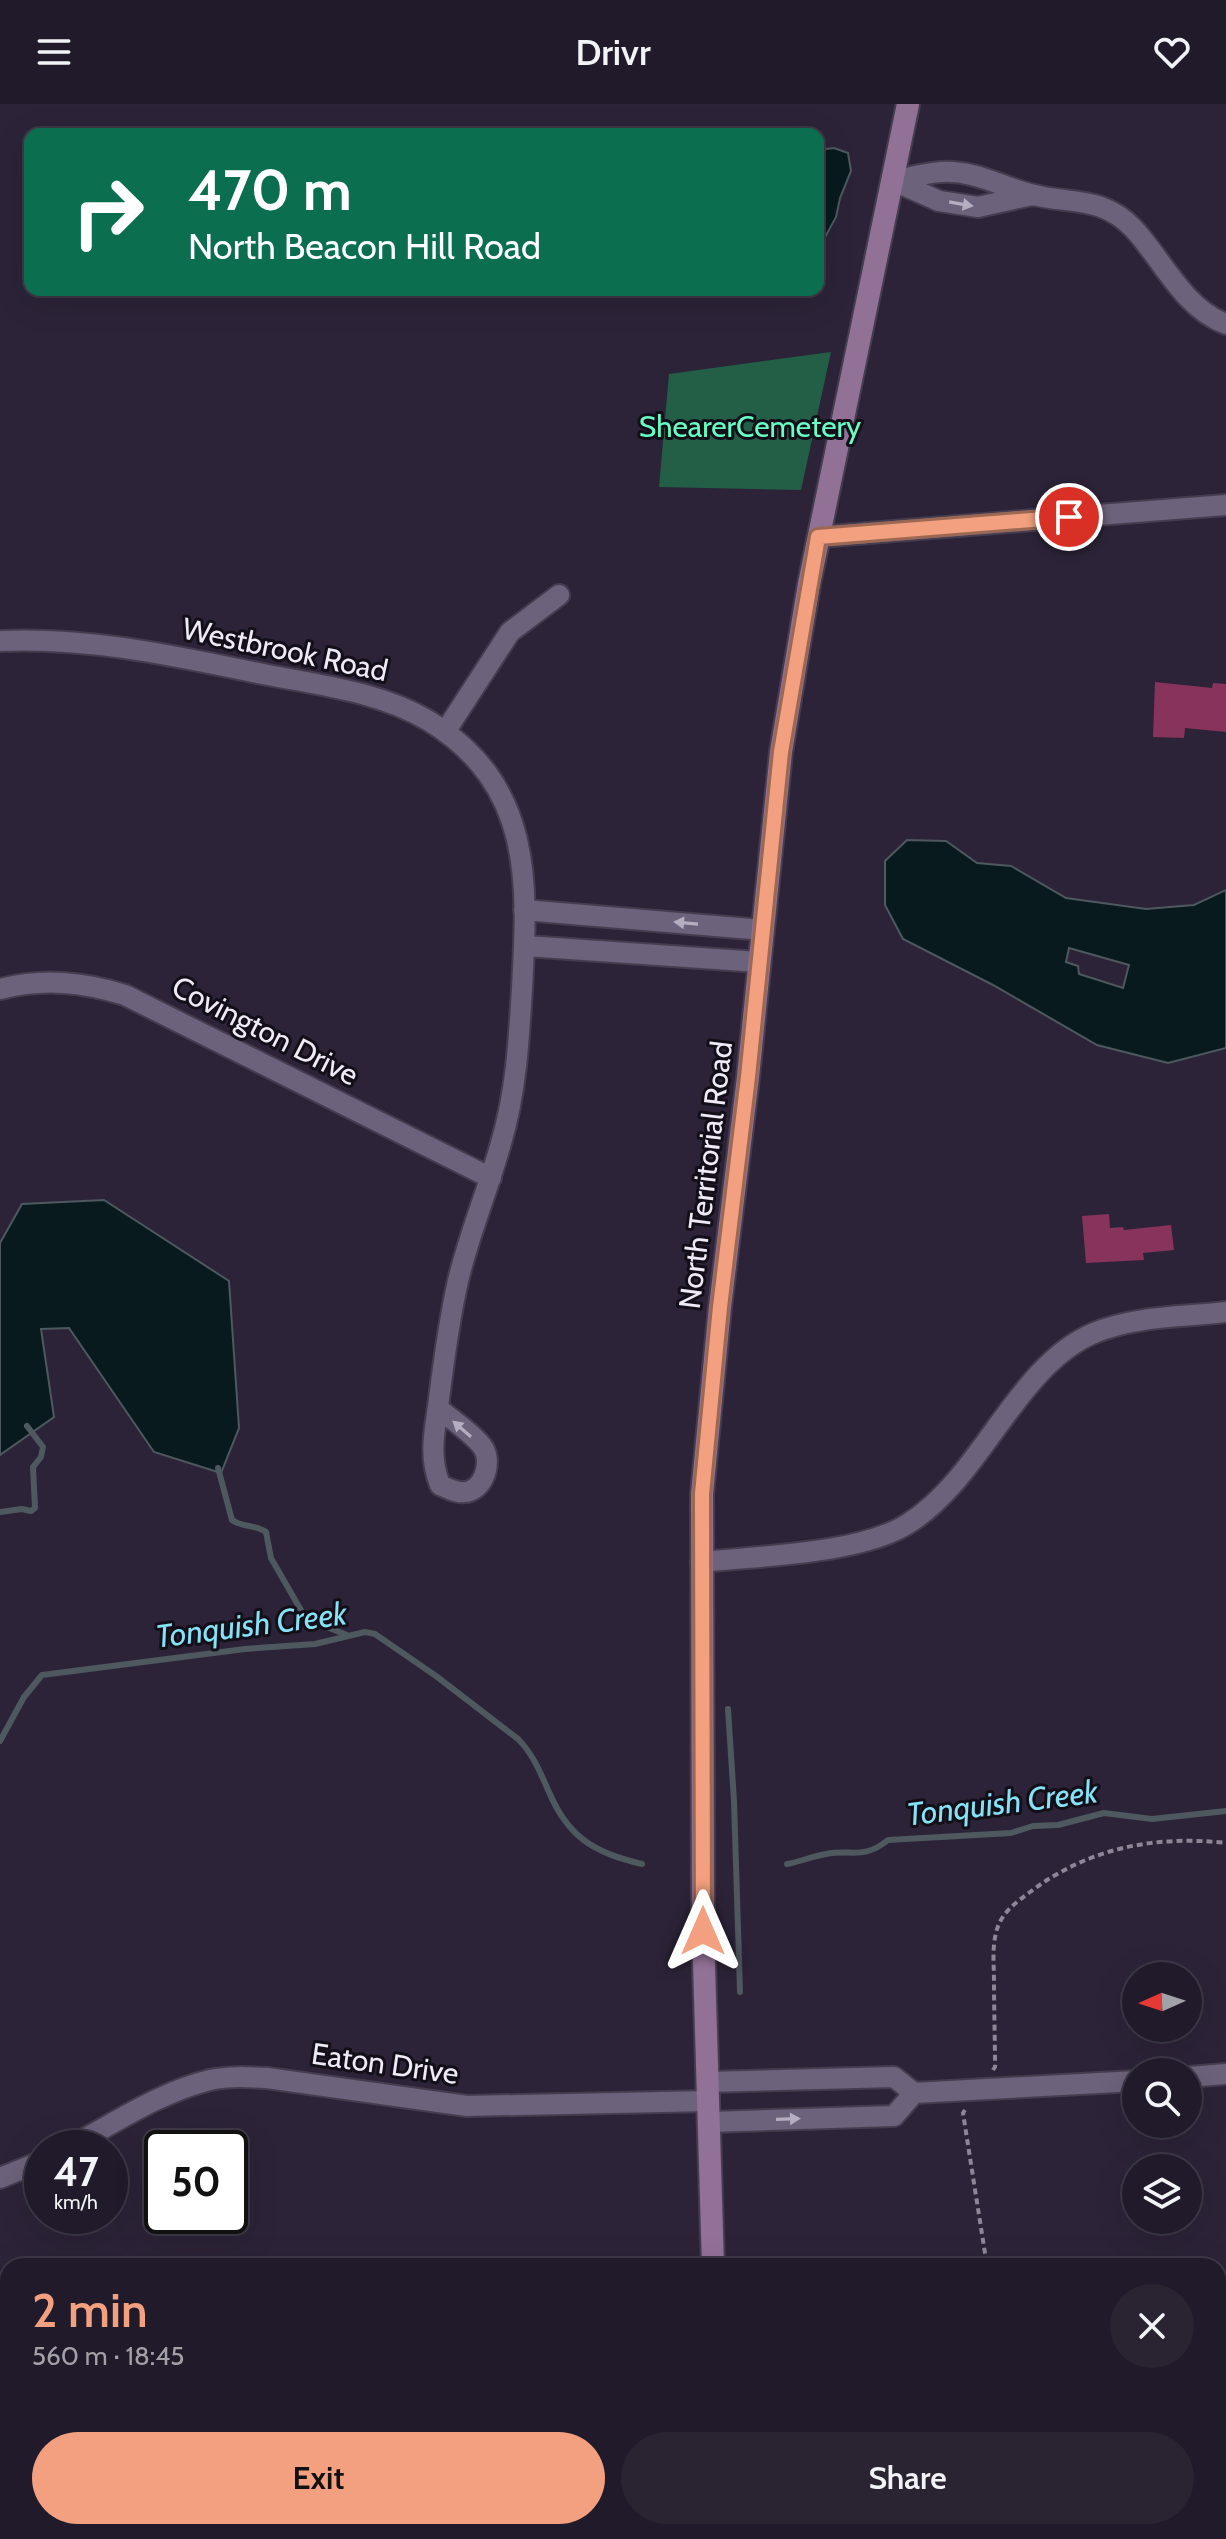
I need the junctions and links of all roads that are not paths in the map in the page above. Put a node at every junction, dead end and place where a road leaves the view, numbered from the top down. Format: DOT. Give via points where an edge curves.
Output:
graph roads {
  1 [pos="908,104"];
  2 [pos="893,181"];
  3 [pos="1032,195"];
  4 [pos="1226,324"];
  5 [pos="1226,505"];
  6 [pos="818,537"];
  7 [pos="559,595"];
  8 [pos="0,641"];
  9 [pos="445,732"];
  10 [pos="524,910"];
  11 [pos="763,930"];
  12 [pos="526,946"];
  13 [pos="759,962"];
  14 [pos="0,989"];
  15 [pos="491,1178"];
  16 [pos="1226,1312"];
  17 [pos="438,1408"];
  18 [pos="701,1562"];
  19 [pos="1226,2074"];
  20 [pos="1202,2076"];
  21 [pos="1122,2082"];
  22 [pos="914,2093"];
  23 [pos="709,2102"];
  24 [pos="102,2130"];
  25 [pos="24,2168"];
  26 [pos="0,2178"];
  27 [pos="713,2258"];
  1 -- 2 [label="main road, North Territorial Road"];
  2 -- 3 [label="street" via="943,172 987,178"];
  2 -- 3 [label="street, one-way" via="939,201 978,207"];
  2 -- 6 [label="main road, North Territorial Road"];
  3 -- 4 [label="street" via="1090,202 1117,214 1197,308"];
  5 -- 6 [label="street"];
  6 -- 11 [label="main road, North Territorial Road" via="781,752"];
  7 -- 9 [label="street" via="510,632"];
  8 -- 9 [label="street, Westbrook Road" via="79,641 181,657 376,698"];
  9 -- 10 [label="street, Westbrook Road" via="481,767 508,811 524,865"];
  11 -- 10 [label="street, one-way"];
  10 -- 12 [label="street, Westbrook Road"];
  11 -- 13 [label="main road, North Territorial Road"];
  12 -- 13 [label="street"];
  12 -- 15 [label="street, Westbrook Road" via="513,1092"];
  13 -- 18 [label="main road, North Territorial Road" via="718,1323"];
  14 -- 15 [label="street, Covington Drive" via="73,983 125,995"];
  15 -- 17 [label="street, Westbrook Road" via="458,1280"];
  16 -- 18 [label="street" via="1110,1327 1071,1346 1036,1378 958,1480 928,1510 880,1538"];
  18 -- 23 [label="main road, North Territorial Road"];
  19 -- 20 [label="street"];
  21 -- 22 [label="street"];
  22 -- 23 [label="street" via="894,2077"];
  23 -- 22 [label="street, one-way" via="894,2116"];
  23 -- 24 [label="street, Eaton Drive" via="467,2106 235,2077 177,2091"];
  23 -- 27 [label="main road, North Territorial Road"];
  25 -- 26 [label="street"];
}
